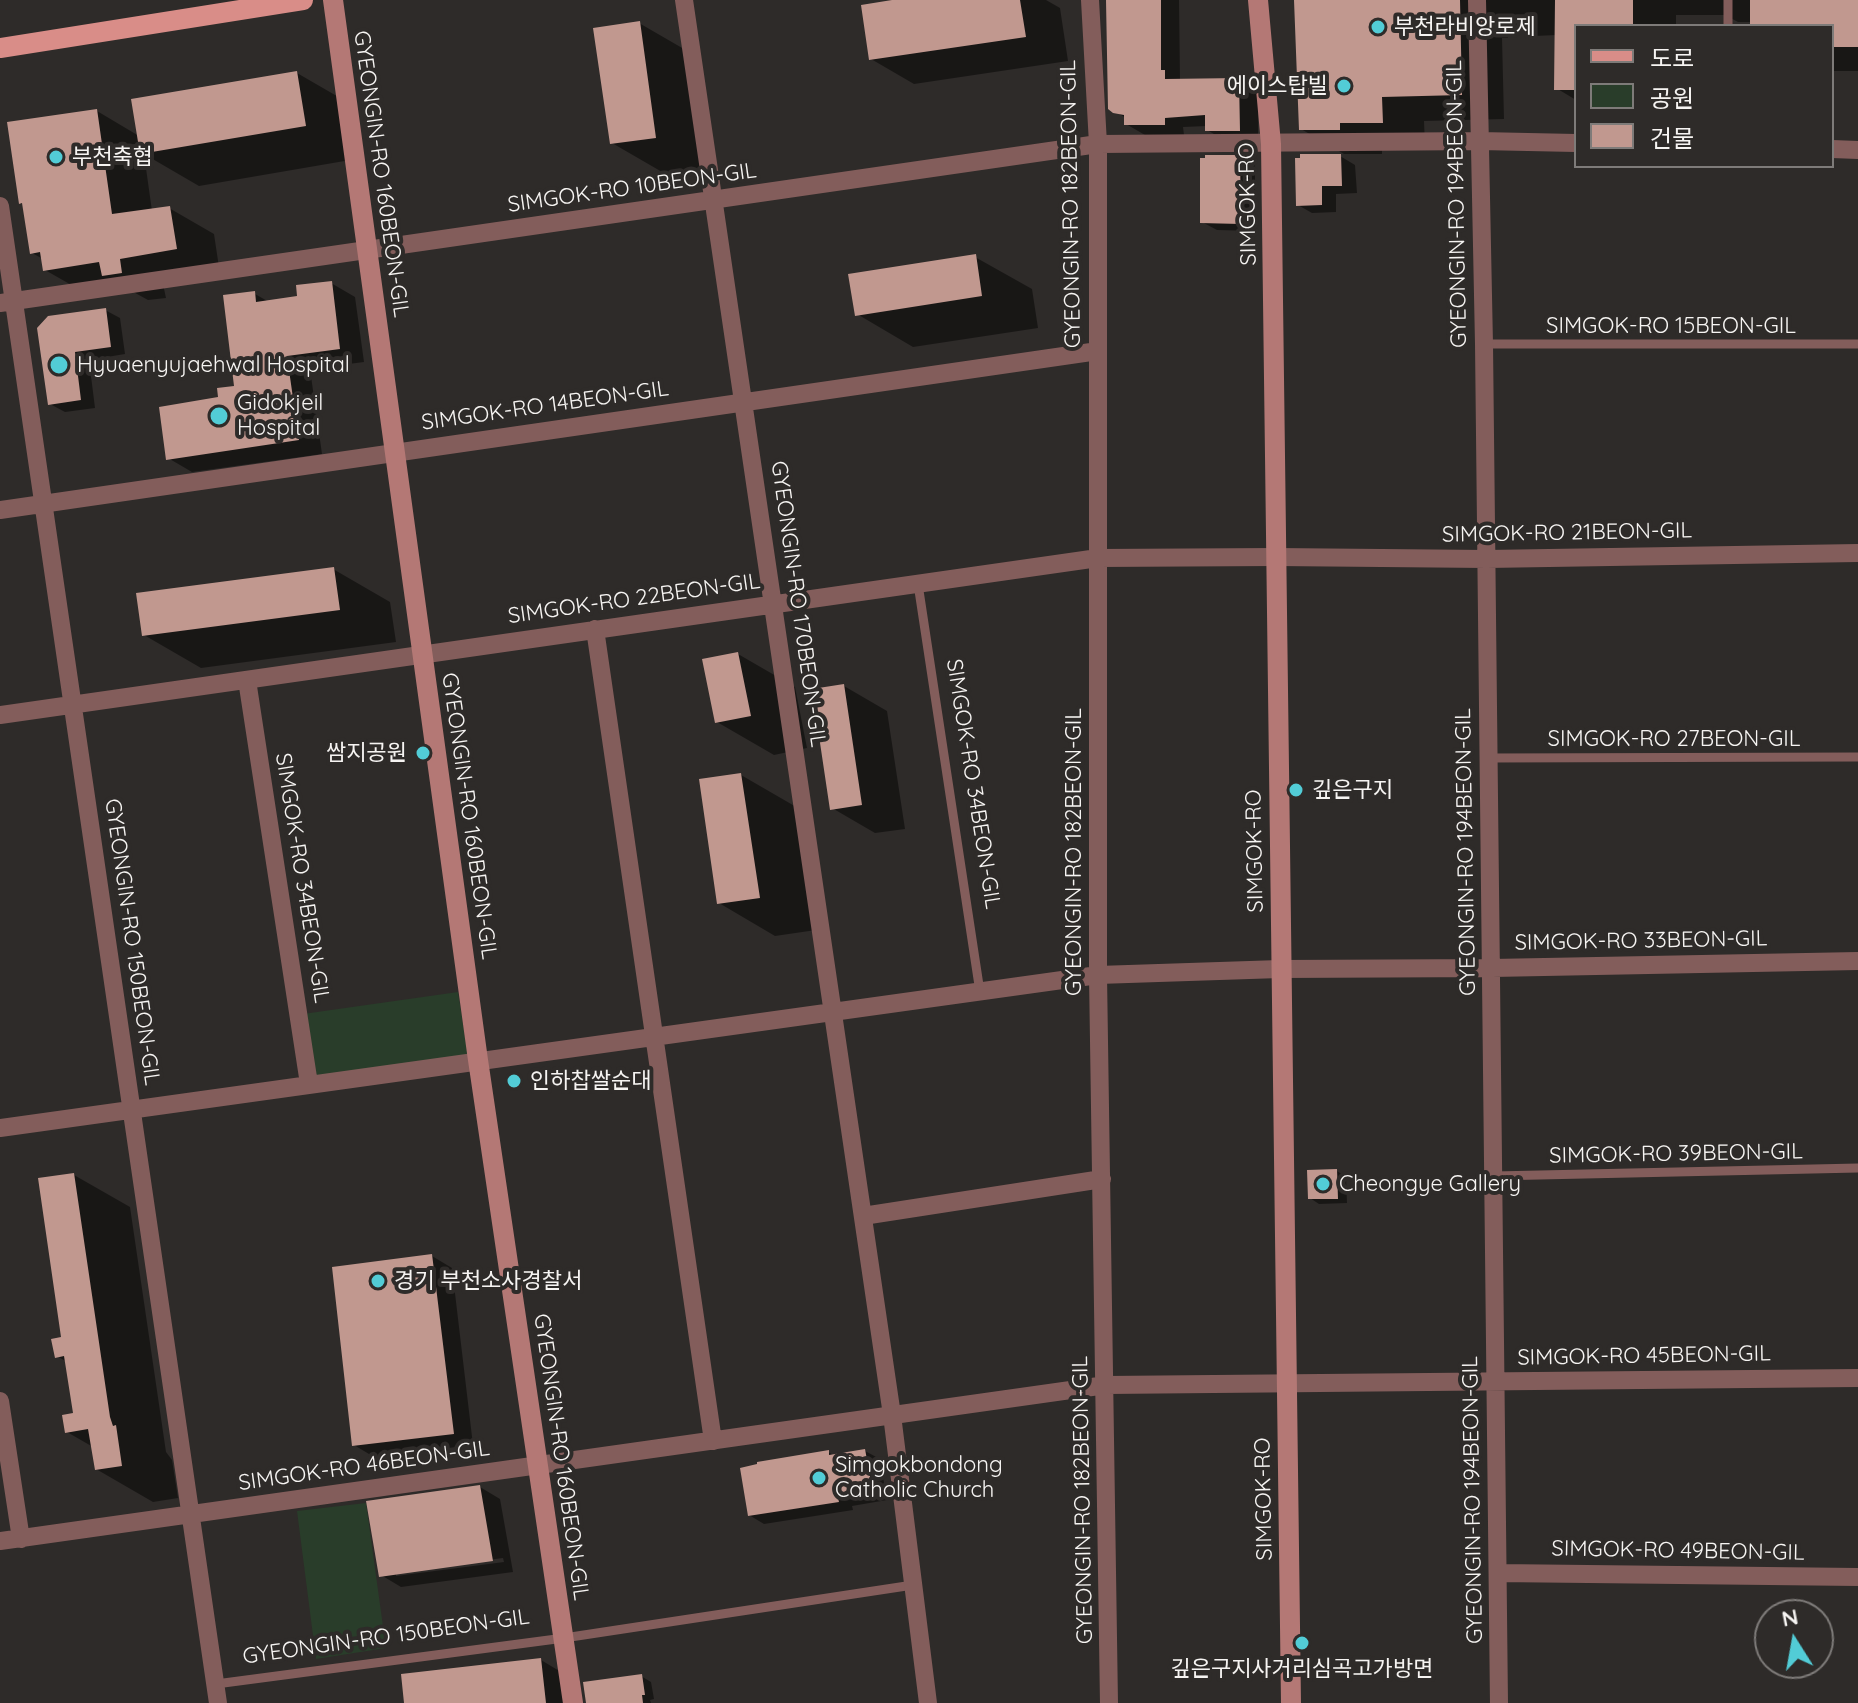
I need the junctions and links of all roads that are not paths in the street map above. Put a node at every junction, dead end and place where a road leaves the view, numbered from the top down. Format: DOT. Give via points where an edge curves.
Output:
graph roads {
  1 [pos="303,0"];
  2 [pos="333,0"];
  3 [pos="684,0"];
  4 [pos="1090,0"];
  5 [pos="1258,0"];
  6 [pos="1477,0"];
  7 [pos="1728,0"];
  8 [pos="1728,24"];
  9 [pos="0,48"];
  10 [pos="1480,141"];
  11 [pos="1574,143"];
  12 [pos="1098,144"];
  13 [pos="1271,144"];
  14 [pos="1834,149"];
  15 [pos="1858,150"];
  16 [pos="714,201"];
  17 [pos="0,206"];
  18 [pos="367,249"];
  19 [pos="7,302"];
  20 [pos="1484,344"];
  21 [pos="1858,344"];
  22 [pos="1098,351"];
  23 [pos="743,401"];
  24 [pos="395,453"];
  25 [pos="44,504"];
  26 [pos="0,510"];
  27 [pos="1858,553"];
  28 [pos="1276,557"];
  29 [pos="1098,558"];
  30 [pos="1487,559"];
  31 [pos="918,583"];
  32 [pos="773,603"];
  33 [pos="595,629"];
  34 [pos="422,655"];
  35 [pos="247,680"];
  36 [pos="73,704"];
  37 [pos="0,715"];
  38 [pos="1858,757"];
  39 [pos="1489,758"];
  40 [pos="1858,961"];
  41 [pos="1492,968"];
  42 [pos="1280,969"];
  43 [pos="1098,975"];
  44 [pos="980,992"];
  45 [pos="834,1012"];
  46 [pos="656,1036"];
  47 [pos="478,1060"];
  48 [pos="309,1084"];
  49 [pos="132,1109"];
  50 [pos="0,1128"];
  51 [pos="1858,1168"];
  52 [pos="1494,1176"];
  53 [pos="1102,1179"];
  54 [pos="863,1216"];
  55 [pos="1858,1378"];
  56 [pos="1496,1382"];
  57 [pos="1287,1383"];
  58 [pos="1106,1385"];
  59 [pos="0,1401"];
  60 [pos="892,1415"];
  61 [pos="713,1441"];
  62 [pos="538,1465"];
  63 [pos="191,1515"];
  64 [pos="21,1539"];
  65 [pos="0,1541"];
  66 [pos="1498,1573"];
  67 [pos="1858,1577"];
  68 [pos="914,1585"];
  69 [pos="564,1638"];
  70 [pos="217,1694"];
  71 [pos="573,1703"];
  72 [pos="928,1703"];
  73 [pos="1109,1703"];
  74 [pos="1291,1703"];
  75 [pos="1499,1703"];
  1 -- 9 [label="main road"];
  2 -- 18 [label="street, GYEONGIN-RO 160BEON-GIL"];
  3 -- 16 [label="street, GYEONGIN-RO 170BEON-GIL"];
  4 -- 12 [label="street, GYEONGIN-RO 182BEON-GIL"];
  5 -- 13 [label="street, SIMGOK-RO"];
  6 -- 10 [label="street, GYEONGIN-RO 194BEON-GIL"];
  7 -- 8 [label="lane"];
  10 -- 11 [label="street, SIMGOK-RO 10BEON-GIL"];
  10 -- 13 [label="street, SIMGOK-RO 10BEON-GIL"];
  10 -- 20 [label="street, GYEONGIN-RO 194BEON-GIL"];
  12 -- 13 [label="street, SIMGOK-RO 10BEON-GIL"];
  12 -- 16 [label="street, SIMGOK-RO 10BEON-GIL"];
  12 -- 22 [label="street, GYEONGIN-RO 182BEON-GIL"];
  13 -- 28 [label="street, SIMGOK-RO"];
  14 -- 15 [label="street"];
  16 -- 18 [label="street, SIMGOK-RO 10BEON-GIL"];
  16 -- 23 [label="street, GYEONGIN-RO 170BEON-GIL"];
  17 -- 19 [label="street, GYEONGIN-RO 150BEON-GIL"];
  18 -- 19 [label="street, SIMGOK-RO 10BEON-GIL"];
  18 -- 24 [label="street, GYEONGIN-RO 160BEON-GIL"];
  19 -- 25 [label="street, GYEONGIN-RO 150BEON-GIL"];
  20 -- 21 [label="lane, SIMGOK-RO 15BEON-GIL"];
  20 -- 30 [label="street, GYEONGIN-RO 194BEON-GIL"];
  22 -- 23 [label="street, SIMGOK-RO 14BEON-GIL"];
  22 -- 29 [label="street, GYEONGIN-RO 182BEON-GIL"];
  23 -- 24 [label="street, SIMGOK-RO 14BEON-GIL"];
  23 -- 32 [label="street, GYEONGIN-RO 170BEON-GIL"];
  24 -- 25 [label="street, SIMGOK-RO 14BEON-GIL"];
  24 -- 34 [label="street, GYEONGIN-RO 160BEON-GIL"];
  25 -- 26 [label="street, SIMGOK-RO 14BEON-GIL"];
  25 -- 36 [label="street, GYEONGIN-RO 150BEON-GIL"];
  27 -- 30 [label="street, SIMGOK-RO 21BEON-GIL"];
  28 -- 29 [label="street, SIMGOK-RO 22BEON-GIL"];
  28 -- 30 [label="street, SIMGOK-RO 21BEON-GIL"];
  28 -- 42 [label="street, SIMGOK-RO"];
  29 -- 31 [label="street, SIMGOK-RO 22BEON-GIL"];
  29 -- 43 [label="street, GYEONGIN-RO 182BEON-GIL"];
  30 -- 39 [label="street, GYEONGIN-RO 194BEON-GIL"];
  31 -- 32 [label="street, SIMGOK-RO 22BEON-GIL"];
  31 -- 44 [label="lane, SIMGOK-RO 34BEON-GIL"];
  32 -- 33 [label="street, SIMGOK-RO 22BEON-GIL"];
  32 -- 45 [label="street, GYEONGIN-RO 170BEON-GIL"];
  33 -- 34 [label="street, SIMGOK-RO 22BEON-GIL"];
  33 -- 46 [label="street"];
  34 -- 35 [label="street, SIMGOK-RO 22BEON-GIL"];
  34 -- 47 [label="street, GYEONGIN-RO 160BEON-GIL"];
  35 -- 36 [label="street, SIMGOK-RO 22BEON-GIL"];
  35 -- 48 [label="street, SIMGOK-RO 34BEON-GIL"];
  36 -- 37 [label="street, SIMGOK-RO 22BEON-GIL"];
  36 -- 49 [label="street, GYEONGIN-RO 150BEON-GIL"];
  38 -- 39 [label="lane, SIMGOK-RO 27BEON-GIL"];
  39 -- 41 [label="street, GYEONGIN-RO 194BEON-GIL"];
  40 -- 41 [label="street, SIMGOK-RO 33BEON-GIL"];
  41 -- 42 [label="street, SIMGOK-RO 33BEON-GIL"];
  41 -- 52 [label="street, GYEONGIN-RO 194BEON-GIL"];
  42 -- 43 [label="street"];
  42 -- 57 [label="street, SIMGOK-RO"];
  43 -- 44 [label="street"];
  43 -- 53 [label="street, GYEONGIN-RO 182BEON-GIL"];
  44 -- 45 [label="street"];
  45 -- 46 [label="street"];
  45 -- 54 [label="street, GYEONGIN-RO 170BEON-GIL"];
  46 -- 47 [label="street"];
  46 -- 61 [label="street"];
  47 -- 48 [label="street"];
  47 -- 62 [label="street, GYEONGIN-RO 160BEON-GIL"];
  48 -- 49 [label="street"];
  49 -- 50 [label="street"];
  49 -- 63 [label="street, GYEONGIN-RO 150BEON-GIL"];
  51 -- 52 [label="lane, SIMGOK-RO 39BEON-GIL"];
  52 -- 56 [label="street, GYEONGIN-RO 194BEON-GIL"];
  53 -- 54 [label="street"];
  53 -- 58 [label="street, GYEONGIN-RO 182BEON-GIL"];
  54 -- 60 [label="street, GYEONGIN-RO 170BEON-GIL"];
  55 -- 56 [label="street, SIMGOK-RO 45BEON-GIL"];
  56 -- 57 [label="street, SIMGOK-RO 45BEON-GIL"];
  56 -- 66 [label="street, GYEONGIN-RO 194BEON-GIL"];
  57 -- 58 [label="street, SIMGOK-RO 46BEON-GIL"];
  57 -- 74 [label="street, SIMGOK-RO"];
  58 -- 60 [label="street, SIMGOK-RO 46BEON-GIL"];
  58 -- 73 [label="street, GYEONGIN-RO 182BEON-GIL"];
  59 -- 64 [label="street"];
  60 -- 61 [label="street, SIMGOK-RO 46BEON-GIL"];
  60 -- 68 [label="street, GYEONGIN-RO 170BEON-GIL"];
  61 -- 62 [label="street, SIMGOK-RO 46BEON-GIL"];
  62 -- 63 [label="street, SIMGOK-RO 46BEON-GIL"];
  62 -- 69 [label="street, GYEONGIN-RO 160BEON-GIL"];
  63 -- 64 [label="street, SIMGOK-RO 46BEON-GIL"];
  63 -- 70 [label="street, GYEONGIN-RO 150BEON-GIL"];
  64 -- 65 [label="street, SIMGOK-RO 46BEON-GIL"];
  66 -- 67 [label="street, SIMGOK-RO 49BEON-GIL"];
  66 -- 75 [label="street, GYEONGIN-RO 194BEON-GIL"];
  68 -- 69 [label="lane"];
  68 -- 72 [label="street, GYEONGIN-RO 170BEON-GIL"];
  69 -- 70 [label="lane, GYEONGIN-RO 150BEON-GIL"];
  69 -- 71 [label="street, GYEONGIN-RO 160BEON-GIL"];
}
